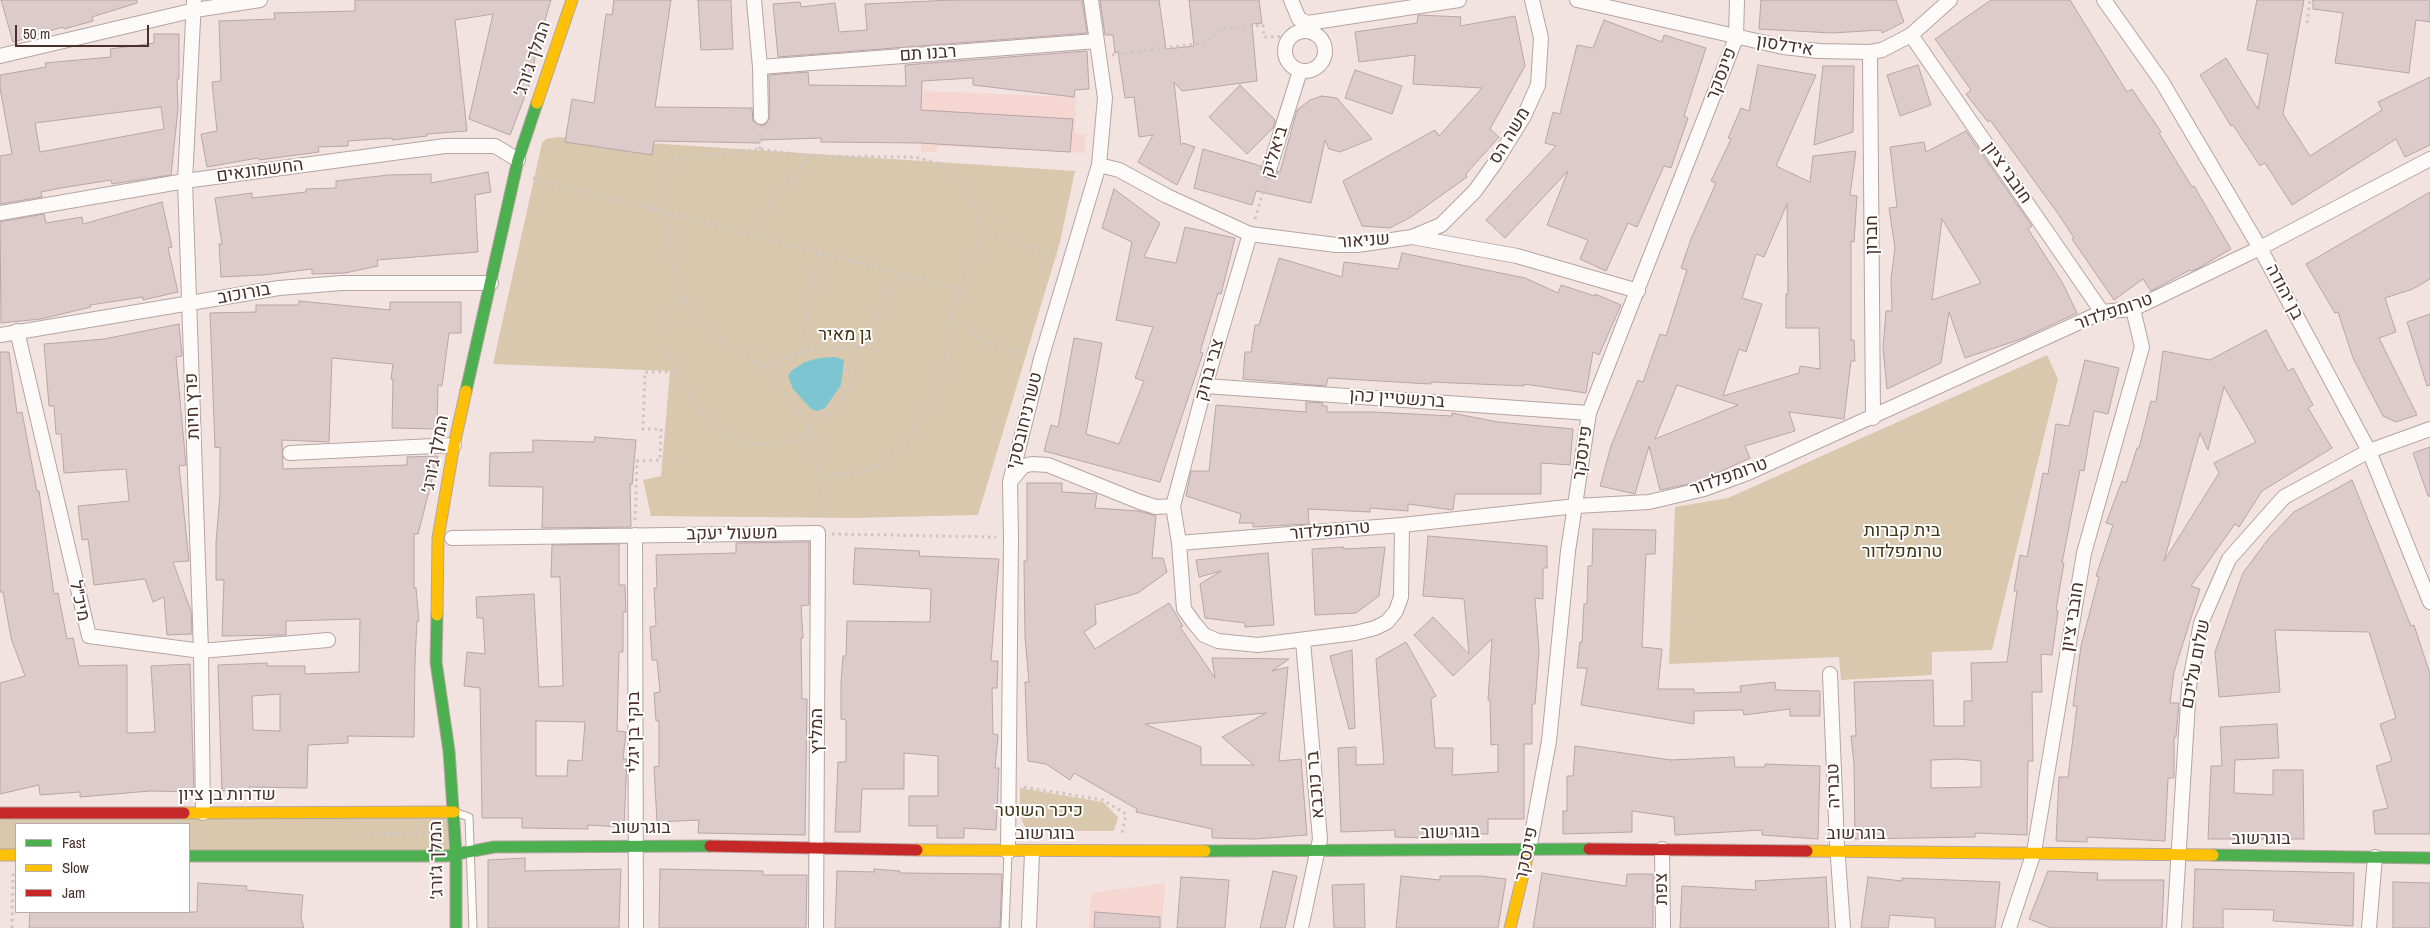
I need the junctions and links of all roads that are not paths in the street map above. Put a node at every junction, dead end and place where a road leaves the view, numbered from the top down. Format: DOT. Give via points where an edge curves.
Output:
graph roads {
  1 [pos="260,0"];
  2 [pos="572,0"];
  3 [pos="754,0"];
  4 [pos="1091,0"];
  5 [pos="1291,0"];
  6 [pos="1459,0"];
  7 [pos="1532,0"];
  8 [pos="1576,0"];
  9 [pos="1737,0"];
  10 [pos="1950,0"];
  11 [pos="2104,0"];
  12 [pos="194,5"];
  13 [pos="1312,25"];
  14 [pos="1911,35"];
  15 [pos="1736,38"];
  16 [pos="1097,41"];
  17 [pos="1870,52"];
  18 [pos="0,56"];
  19 [pos="760,67"];
  20 [pos="1300,71"];
  21 [pos="761,117"];
  22 [pos="2430,159"];
  23 [pos="518,160"];
  24 [pos="1099,165"];
  25 [pos="1269,170"];
  26 [pos="185,181"];
  27 [pos="0,213"];
  28 [pos="1250,234"];
  29 [pos="1412,237"];
  30 [pos="2260,248"];
  31 [pos="491,283"];
  32 [pos="1638,291"];
  33 [pos="189,303"];
  34 [pos="2133,310"];
  35 [pos="2102,312"];
  36 [pos="17,331"];
  37 [pos="0,334"];
  38 [pos="1205,386"];
  39 [pos="1589,412"];
  40 [pos="1873,418"];
  41 [pos="2430,429"];
  42 [pos="454,445"];
  43 [pos="2369,451"];
  44 [pos="290,453"];
  45 [pos="1010,482"];
  46 [pos="1173,506"];
  47 [pos="1576,506"];
  48 [pos="1402,525"];
  49 [pos="818,533"];
  50 [pos="634,535"];
  51 [pos="452,538"];
  52 [pos="1180,543"];
  53 [pos="2430,602"];
  54 [pos="328,640"];
  55 [pos="1303,641"];
  56 [pos="201,650"];
  57 [pos="1830,674"];
  58 [pos="454,812"];
  59 [pos="203,813"];
  60 [pos="0,814"];
  61 [pos="634,845"];
  62 [pos="817,848"];
  63 [pos="1662,849"];
  64 [pos="471,850"];
  65 [pos="1529,850"];
  66 [pos="1837,851"];
  67 [pos="1008,852"];
  68 [pos="1032,852"];
  69 [pos="1318,852"];
  70 [pos="2034,852"];
  71 [pos="456,854"];
  72 [pos="0,855"];
  73 [pos="15,855"];
  74 [pos="190,856"];
  75 [pos="2178,856"];
  76 [pos="2375,857"];
  77 [pos="2430,858"];
  78 [pos="456,928"];
  79 [pos="473,928"];
  80 [pos="636,928"];
  81 [pos="816,928"];
  82 [pos="1005,928"];
  83 [pos="1029,928"];
  84 [pos="1301,928"];
  85 [pos="1510,928"];
  86 [pos="1663,928"];
  87 [pos="1843,928"];
  88 [pos="2010,928"];
  89 [pos="2174,928"];
  90 [pos="2369,928"];
  1 -- 12 [label="street"];
  2 -- 23 [label="street, המלך ג׳ורג׳"];
  3 -- 19 [label="street"];
  4 -- 16 [label="street, טשרניחובסקי"];
  5 -- 13 [label="street" via="1299,18"];
  6 -- 13 [label="street"];
  7 -- 29 [label="street, משה הס" via="1541,38 1540,57 1538,85 1524,116 1474,191 1440,225"];
  8 -- 15 [label="street, אידלסון"];
  9 -- 15 [label="street, פינסקר"];
  10 -- 14 [label="street, אידלסון"];
  11 -- 30 [label="street, בן יהודה" via="2162,82"];
  12 -- 18 [label="street"];
  12 -- 26 [label="street, פרץ חיות"];
  13 -- 20 [label="street" via="1287,42 1285,54 1290,64"];
  13 -- 20 [label="street" via="1321,37 1325,57 1315,69"];
  14 -- 17 [label="street, אידלסון" via="1882,50"];
  14 -- 35 [label="street, חובבי ציון"];
  15 -- 17 [label="street, אידלסון" via="1819,51"];
  15 -- 32 [label="street, פינסקר"];
  16 -- 19 [label="street, רבנו תם"];
  16 -- 24 [label="street, טשרניחובסקי" via="1105,98"];
  17 -- 40 [label="street, חברון"];
  19 -- 21 [label="street"];
  20 -- 25 [label="street, ביאליק"];
  22 -- 30 [label="street, טרומפלדור"];
  23 -- 26 [label="street, החשמונאים" via="495,146 444,146"];
  23 -- 31 [label="street, המלך ג׳ורג׳"];
  24 -- 28 [label="street, שניאור" via="1119,170"];
  24 -- 45 [label="street, טשרניחובסקי" via="1041,359"];
  26 -- 27 [label="street, החשמונאים"];
  26 -- 33 [label="street, פרץ חיות"];
  28 -- 29 [label="street, שניאור" via="1336,245"];
  28 -- 38 [label="street, צבי ברוק"];
  29 -- 32 [label="street, שניאור" via="1517,256"];
  30 -- 34 [label="street, טרומפלדור"];
  30 -- 43 [label="street, בן יהודה"];
  31 -- 33 [label="street, בורוכוב" via="320,284"];
  31 -- 42 [label="street, המלך ג׳ורג׳"];
  32 -- 39 [label="street, פינסקר"];
  33 -- 36 [label="street, בורוכוב"];
  33 -- 56 [label="street, פרץ חיות"];
  34 -- 35 [label="street, טרומפלדור"];
  34 -- 70 [label="street, חובבי ציון" via="2142,347 2084,553"];
  35 -- 40 [label="street, טרומפלדור"];
  36 -- 37 [label="street, בורוכוב"];
  36 -- 56 [label="street, מיכ\"ל" via="89,636"];
  38 -- 39 [label="street, ברנשטיין כהן"];
  38 -- 46 [label="street, צבי ברוק"];
  39 -- 47 [label="street, פינסקר"];
  40 -- 47 [label="street, טרומפלדור" via="1704,489 1649,502"];
  41 -- 43 [label="street, שלום עליכם"];
  42 -- 44 [label="street"];
  42 -- 58 [label="street, המלך ג׳ורג׳" via="438,538 436,643"];
  43 -- 53 [label="street, בן יהודה"];
  43 -- 75 [label="street, שלום עליכם" via="2284,497 2229,559 2201,623 2188,686"];
  45 -- 46 [label="street" via="1023,466 1048,465 1140,502 1156,507"];
  45 -- 67 [label="street, טשרניחובסקי"];
  46 -- 52 [label="street"];
  47 -- 48 [label="street, טרומפלדור"];
  47 -- 65 [label="street, פינסקר" via="1568,551 1550,741"];
  48 -- 52 [label="street, טרומפלדור"];
  48 -- 55 [label="street" via="1401,598 1396,612 1376,628"];
  49 -- 50 [label="street, משעול יעקב"];
  49 -- 62 [label="street, המליץ"];
  50 -- 51 [label="street, משעול יעקב"];
  50 -- 61 [label="street, בוקי בן יגלי"];
  52 -- 55 [label="street" via="1184,609 1204,634 1230,643 1258,645"];
  54 -- 56 [label="street, מיכ\"ל"];
  55 -- 69 [label="street, בר כוכבא" via="1320,840"];
  56 -- 59 [label="street, פרץ חיות"];
  57 -- 66 [label="street, טבריה"];
  58 -- 59 [label="street, שדרות בן ציון"];
  58 -- 64 [label="lane, המלך ג׳ורג׳" via="470,818"];
  58 -- 71 [label="street, המלך ג׳ורג׳"];
  59 -- 60 [label="street, שדרות בן ציון"];
  61 -- 62 [label="street, בוגרשוב"];
  61 -- 64 [label="street, בוגרשוב"];
  61 -- 80 [label="street, בוקי בן יגלי"];
  62 -- 67 [label="street, בוגרשוב"];
  62 -- 81 [label="street, המליץ"];
  63 -- 65 [label="street, בוגרשוב"];
  63 -- 66 [label="street, בוגרשוב"];
  63 -- 86 [label="street, צפת"];
  64 -- 71 [label="street"];
  64 -- 79 [label="lane, המלך ג׳ורג׳"];
  65 -- 69 [label="street, בוגרשוב"];
  65 -- 85 [label="street, פינסקר"];
  66 -- 70 [label="street, בוגרשוב"];
  66 -- 87 [label="street, טבריה"];
  67 -- 68 [label="street, בוגרשוב"];
  67 -- 82 [label="lane"];
  68 -- 69 [label="street, בוגרשוב"];
  68 -- 83 [label="street"];
  69 -- 84 [label="street, בר כוכבא"];
  70 -- 75 [label="street, בוגרשוב"];
  70 -- 88 [label="street, חובבי ציון"];
  71 -- 74 [label="street"];
  71 -- 78 [label="street, המלך ג׳ורג׳"];
  72 -- 73 [label="street"];
  75 -- 76 [label="street, בוגרשוב"];
  75 -- 89 [label="street, שלום עליכם"];
  76 -- 77 [label="street, בוגרשוב"];
  76 -- 90 [label="street"];
}
